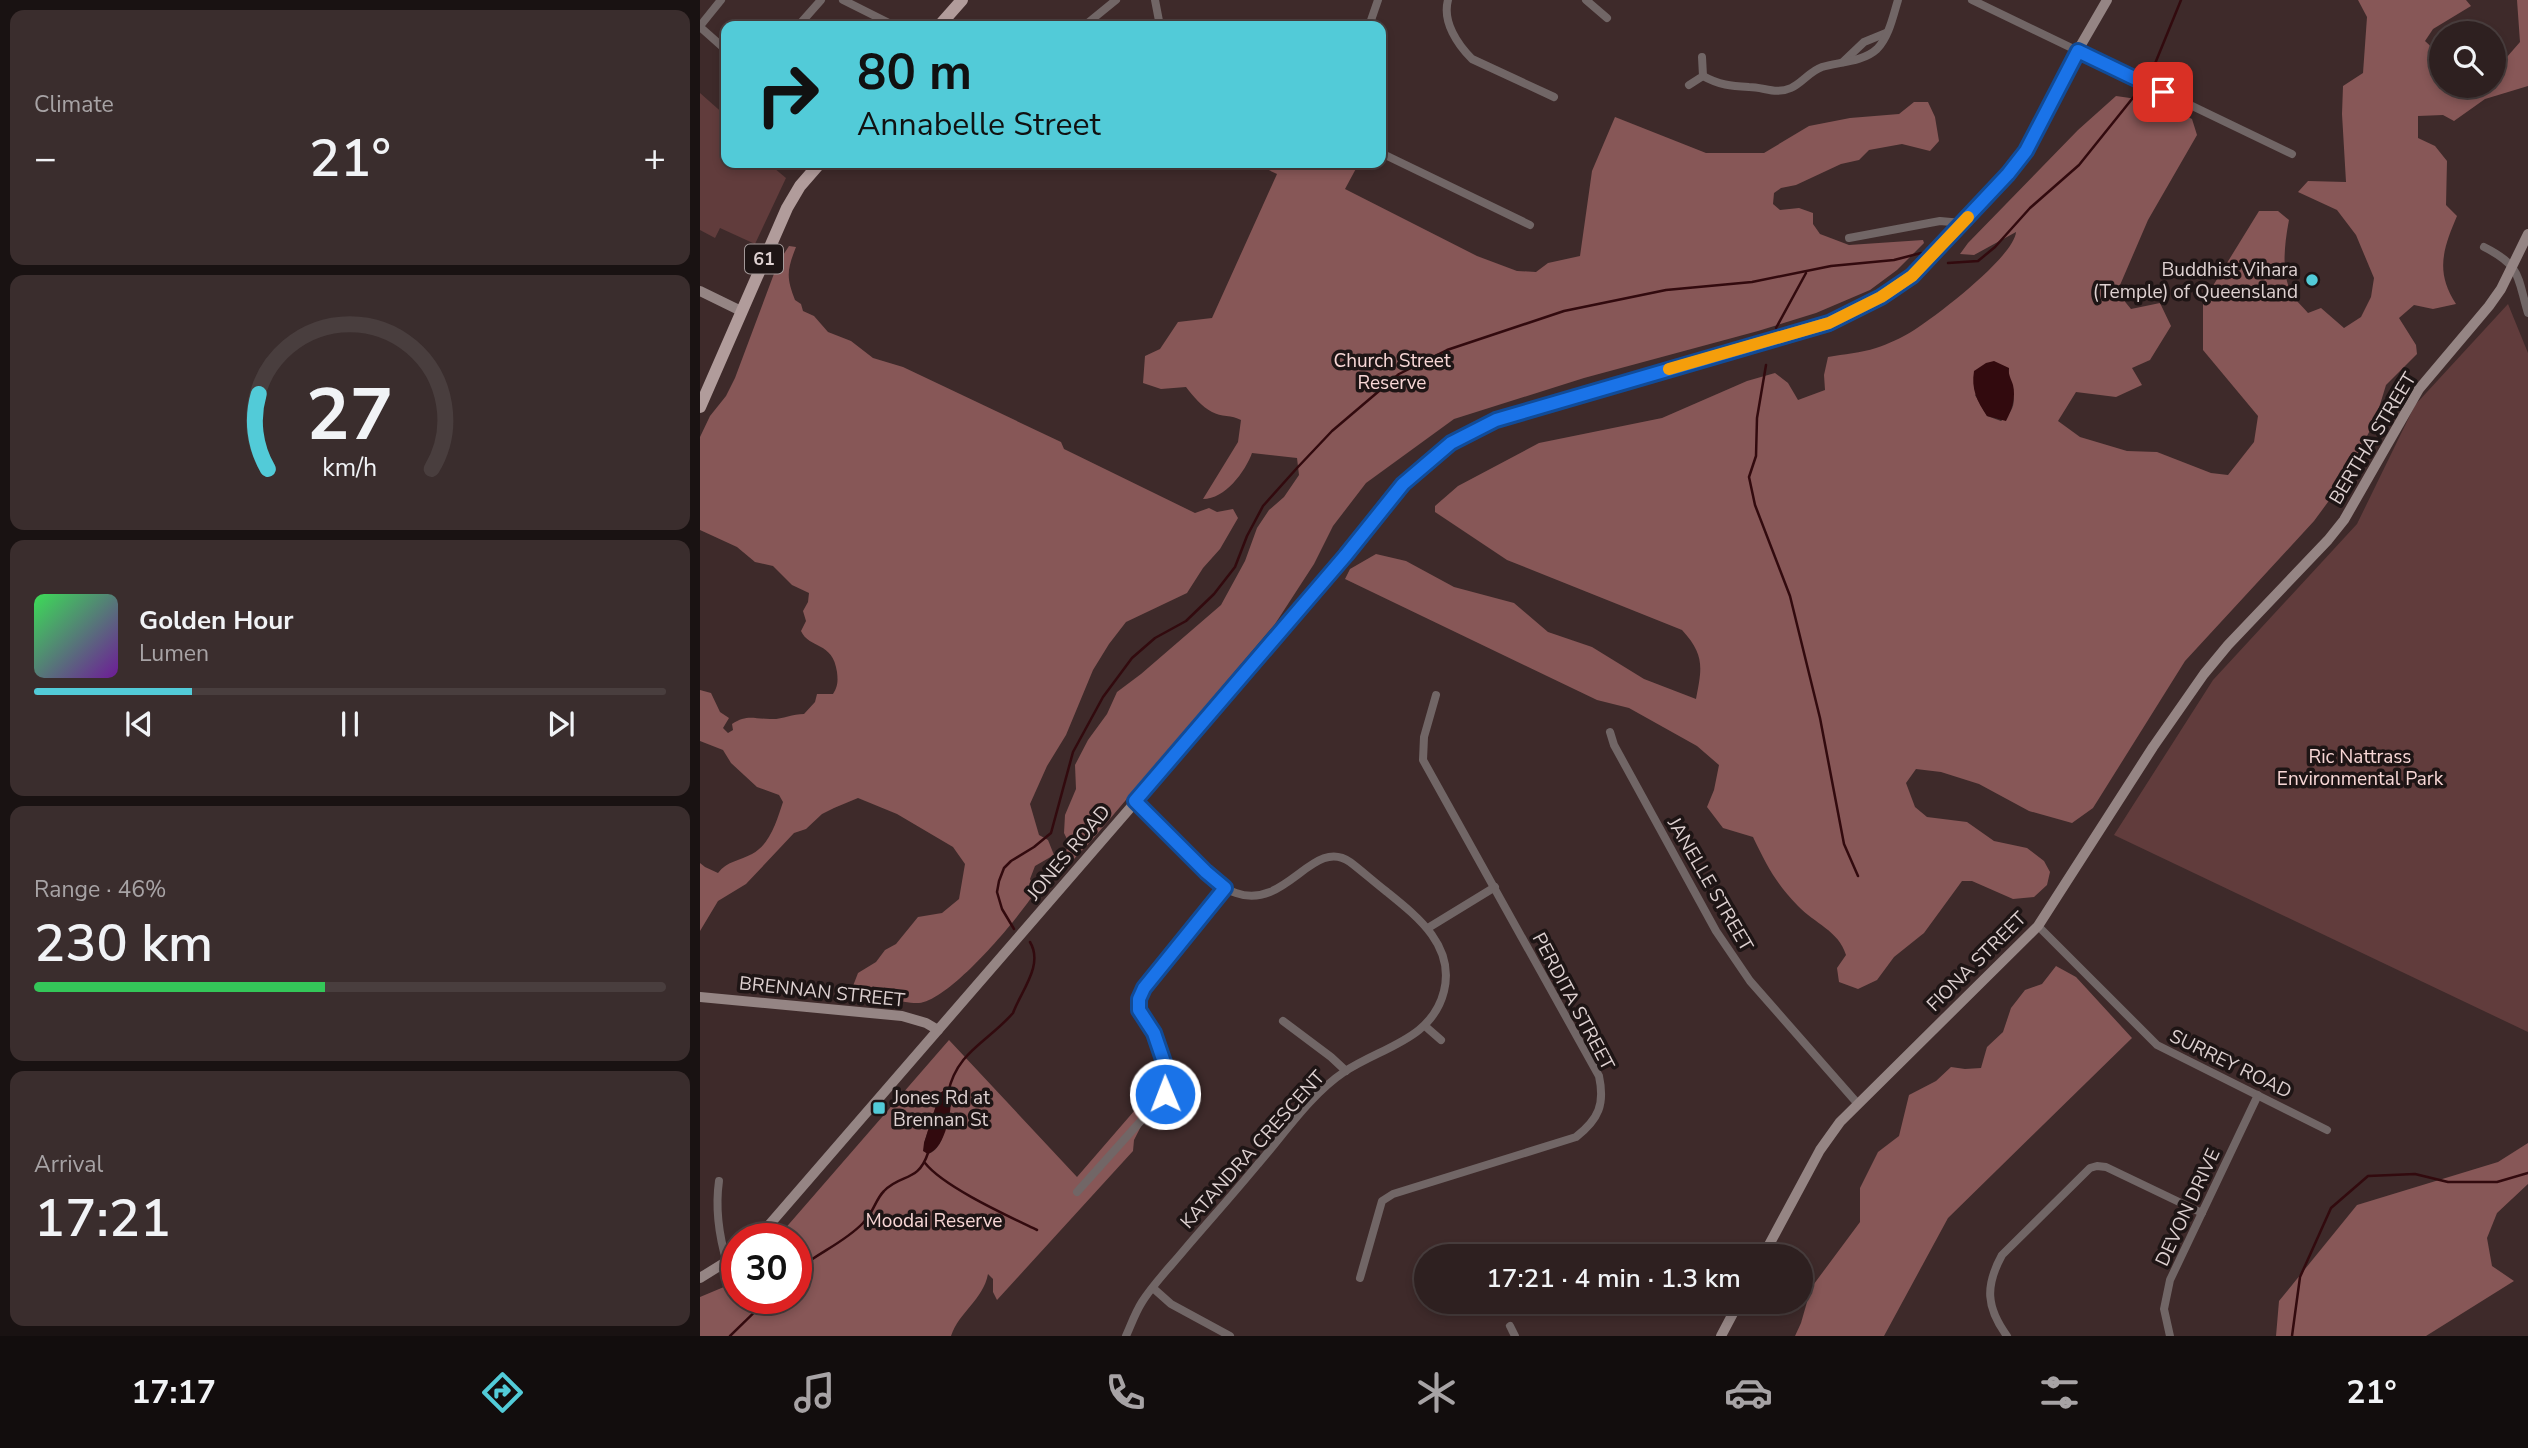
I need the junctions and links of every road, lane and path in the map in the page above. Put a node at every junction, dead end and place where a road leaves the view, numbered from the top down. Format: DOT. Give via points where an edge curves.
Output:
graph roads {
  1 [pos="721,0"];
  2 [pos="821,0"];
  3 [pos="844,0"];
  4 [pos="1116,0"];
  5 [pos="1155,0"];
  6 [pos="1378,0"];
  7 [pos="1448,0"];
  8 [pos="1586,0"];
  9 [pos="1898,0"];
  10 [pos="1972,0"];
  11 [pos="2107,0"];
  12 [pos="960,2"];
  13 [pos="1607,18"];
  14 [pos="802,21"];
  15 [pos="885,21"];
  16 [pos="943,21"];
  17 [pos="1090,21"];
  18 [pos="1159,21"];
  19 [pos="1371,21"];
  20 [pos="700,27"];
  21 [pos="721,46"];
  22 [pos="2078,51"];
  23 [pos="1702,57"];
  24 [pos="1703,76"];
  25 [pos="1689,85"];
  26 [pos="1554,97"];
  27 [pos="2292,154"];
  28 [pos="1386,155"];
  29 [pos="816,168"];
  30 [pos="1962,223"];
  31 [pos="1530,225"];
  32 [pos="2528,234"];
  33 [pos="1849,238"];
  34 [pos="2484,247"];
  35 [pos="2512,266"];
  36 [pos="700,291"];
  37 [pos="741,311"];
  38 [pos="2528,313"];
  39 [pos="700,407"];
  40 [pos="2228,645"];
  41 [pos="1436,695"];
  42 [pos="1610,732"];
  43 [pos="1135,801"];
  44 [pos="1495,887"];
  45 [pos="1225,888"];
  46 [pos="2038,926"];
  47 [pos="1428,928"];
  48 [pos="700,997"];
  49 [pos="1283,1021"];
  50 [pos="1425,1026"];
  51 [pos="938,1030"];
  52 [pos="1441,1040"];
  53 [pos="1346,1071"];
  54 [pos="2258,1095"];
  55 [pos="1858,1104"];
  56 [pos="2328,1130"];
  57 [pos="719,1181"];
  58 [pos="1077,1192"];
  59 [pos="2202,1213"];
  60 [pos="771,1223"];
  61 [pos="721,1244"];
  62 [pos="1769,1244"];
  63 [pos="721,1266"];
  64 [pos="700,1278"];
  65 [pos="1360,1278"];
  66 [pos="1153,1288"];
  67 [pos="1733,1314"];
  68 [pos="1510,1326"];
  69 [pos="1126,1336"];
  70 [pos="1230,1336"];
  71 [pos="1515,1336"];
  72 [pos="1721,1336"];
  73 [pos="2007,1336"];
  74 [pos="2170,1336"];
  1 -- 20 [label="street"];
  2 -- 14 [label="street"];
  3 -- 15 [label="street"];
  4 -- 17 [label="street"];
  5 -- 18 [label="street"];
  6 -- 19 [label="street"];
  7 -- 26 [label="street" via="1449,24 1472,59"];
  8 -- 13 [label="street"];
  9 -- 24 [label="street" via="1886,33 1864,43 1843,62 1816,69 1783,91 1729,87"];
  10 -- 22 [label="street"];
  11 -- 22 [label="street, JONES ROAD"];
  12 -- 16 [label="main road"];
  20 -- 21 [label="street"];
  22 -- 27 [label="street"];
  22 -- 30 [label="street, JONES ROAD" via="2026,151"];
  23 -- 24 [label="street"];
  24 -- 25 [label="street"];
  28 -- 31 [label="street"];
  29 -- 37 [label="main road, 61" via="787,208"];
  30 -- 33 [label="street" via="1940,221"];
  30 -- 43 [label="street, JONES ROAD" via="1912,276 1854,312 1527,409 1467,434 1430,459 1403,484"];
  32 -- 35 [label="street, BERTHA STREET"];
  34 -- 35 [label="street" via="2504,256"];
  35 -- 38 [label="street"];
  35 -- 40 [label="street, BERTHA STREET" via="2489,306 2418,389 2344,520"];
  36 -- 37 [label="street"];
  37 -- 39 [label="main road, 61"];
  40 -- 46 [label="street, FIONA STREET" via="2182,704"];
  41 -- 44 [label="street, PERDITA STREET" via="1424,737 1423,760"];
  42 -- 55 [label="street, JANELLE STREET" via="1716,931 1750,981"];
  43 -- 45 [label="street, KATANDRA CRESCENT"];
  43 -- 51 [label="street, JONES ROAD"];
  44 -- 47 [label="street"];
  44 -- 65 [label="street, PERDITA STREET" via="1599,1076 1598,1114 1577,1137 1382,1201"];
  45 -- 47 [label="street, KATANDRA CRESCENT" via="1247,897 1263,895 1279,889 1318,859 1341,856"];
  45 -- 58 [label="street" via="1139,999 1139,1010 1154,1033 1168,1074 1165,1094"];
  46 -- 54 [label="street, SURREY ROAD" via="2157,1045"];
  46 -- 55 [label="street, FIONA STREET"];
  47 -- 50 [label="street, KATANDRA CRESCENT" via="1445,973 1444,991"];
  48 -- 51 [label="street, BRENNAN STREET" via="902,1016"];
  49 -- 53 [label="street"];
  50 -- 52 [label="street"];
  50 -- 53 [label="street, KATANDRA CRESCENT"];
  51 -- 60 [label="street, JONES ROAD"];
  53 -- 66 [label="street, KATANDRA CRESCENT" via="1315,1098"];
  54 -- 56 [label="street, SURREY ROAD"];
  54 -- 59 [label="street, DEVON DRIVE"];
  55 -- 62 [label="street, FIONA STREET" via="1820,1150"];
  57 -- 61 [label="street" via="716,1200"];
  59 -- 73 [label="street" via="2106,1167 2090,1168 2002,1255 1995,1268 1989,1285 1990,1305"];
  59 -- 74 [label="street, DEVON DRIVE" via="2165,1293"];
  63 -- 64 [label="street"];
  66 -- 69 [label="street, KATANDRA CRESCENT"];
  66 -- 70 [label="street" via="1171,1304"];
  67 -- 72 [label="street"];
  68 -- 71 [label="street"];
}
